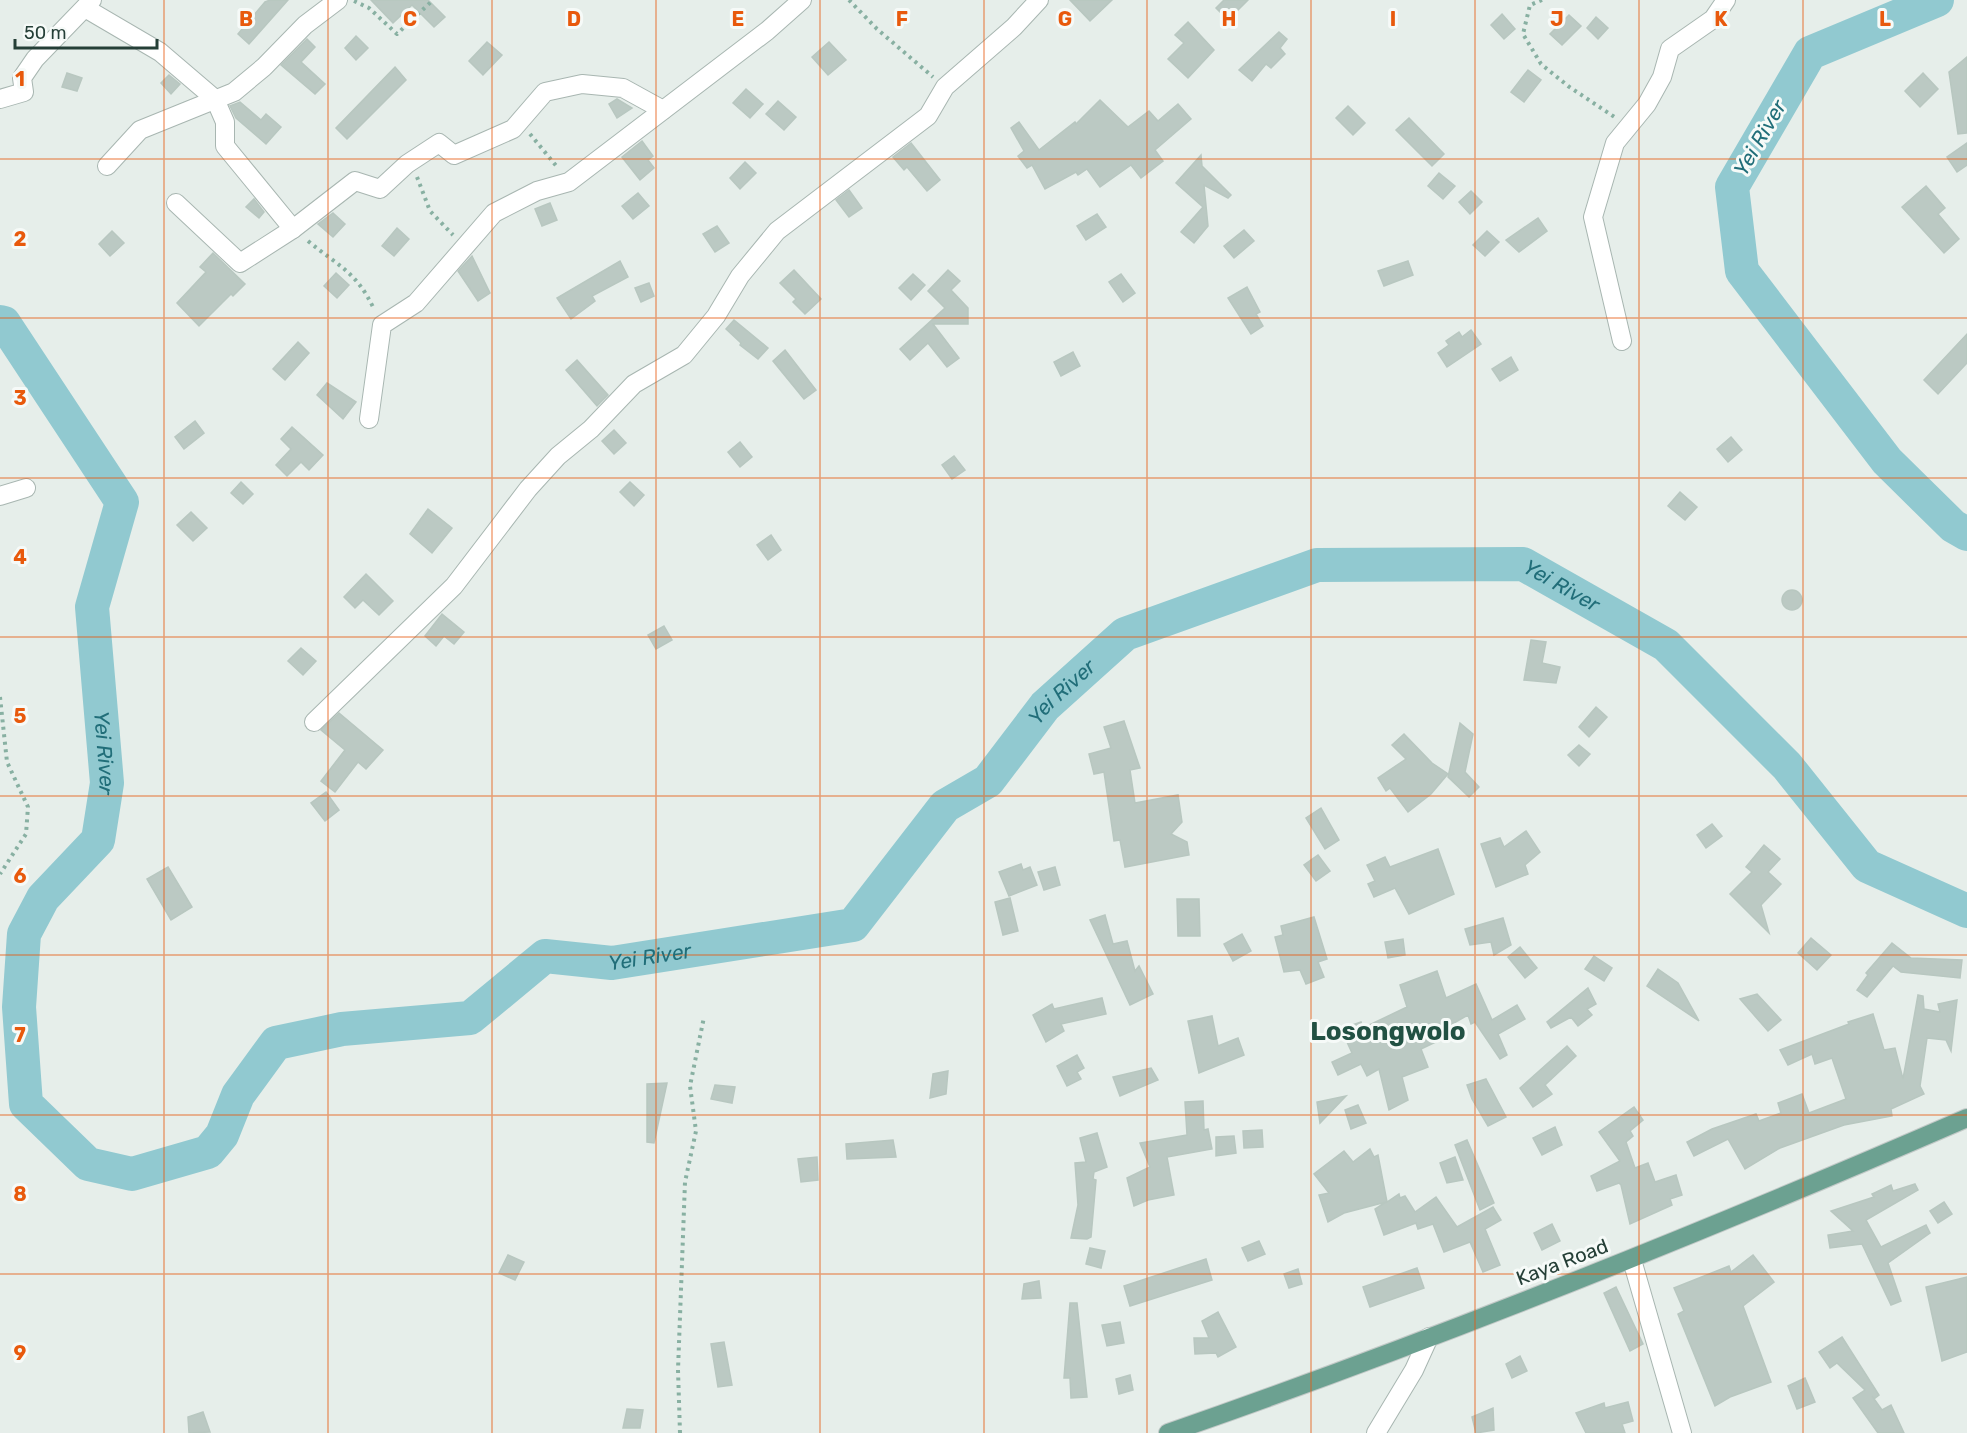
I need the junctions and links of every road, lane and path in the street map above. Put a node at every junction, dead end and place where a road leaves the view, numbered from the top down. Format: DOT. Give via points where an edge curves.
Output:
graph roads {
  1 [pos="338,0"];
  2 [pos="353,0"];
  3 [pos="432,0"];
  4 [pos="802,0"];
  5 [pos="849,0"];
  6 [pos="1039,0"];
  7 [pos="1542,0"];
  8 [pos="1726,0"];
  9 [pos="88,4"];
  10 [pos="945,87"];
  11 [pos="0,99"];
  12 [pos="215,99"];
  13 [pos="663,110"];
  14 [pos="1629,126"];
  15 [pos="513,129"];
  16 [pos="407,164"];
  17 [pos="107,166"];
  18 [pos="569,182"];
  19 [pos="176,203"];
  20 [pos="293,229"];
  21 [pos="467,243"];
  22 [pos="382,325"];
  23 [pos="1622,341"];
  24 [pos="369,419"];
  25 [pos="26,488"];
  26 [pos="0,496"];
  27 [pos="0,697"];
  28 [pos="314,722"];
  29 [pos="0,874"];
  30 [pos="704,1017"];
  31 [pos="1967,1118"];
  32 [pos="1632,1260"];
  33 [pos="1429,1337"];
  34 [pos="680,1433"];
  35 [pos="1168,1433"];
  36 [pos="1376,1433"];
  37 [pos="1682,1433"];
  1 -- 12 [label="street" via="305,25 234,92"];
  2 -- 3 [label="path" via="369,8 397,34"];
  4 -- 13 [label="street"];
  5 -- 10 [label="path"];
  6 -- 10 [label="street"];
  7 -- 14 [label="path" via="1530,5 1523,34 1541,64"];
  8 -- 14 [label="street" via="1713,19 1670,49 1662,77"];
  9 -- 11 [label="street" via="35,59 22,78 24,92"];
  9 -- 12 [label="street" via="159,52"];
  10 -- 28 [label="street" via="928,116 777,231 684,355 634,384 591,429 558,456 454,586"];
  12 -- 17 [label="street" via="140,130"];
  12 -- 20 [label="street" via="225,122 225,147"];
  13 -- 15 [label="street" via="623,88 582,84 545,92"];
  13 -- 18 [label="street"];
  14 -- 23 [label="street" via="1615,143 1593,217"];
  15 -- 16 [label="street" via="454,155 440,143"];
  15 -- 18 [label="path" via="528,132"];
  16 -- 20 [label="street" via="380,189 355,180"];
  16 -- 21 [label="path" via="421,182 430,211 449,233"];
  18 -- 21 [label="street" via="537,191 494,213"];
  19 -- 20 [label="street" via="240,263"];
  20 -- 22 [label="path" via="346,267 365,291"];
  21 -- 22 [label="street" via="416,303"];
  22 -- 24 [label="street"];
  25 -- 26 [label="street"];
  27 -- 29 [label="path" via="7,762 28,807 26,834"];
  30 -- 34 [label="path" via="690,1086 696,1131 685,1182 678,1370"];
  31 -- 32 [label="main road, Kaya Road"];
  32 -- 33 [label="main road, Kaya Road"];
  32 -- 37 [label="street"];
  33 -- 35 [label="main road, Kaya Road"];
  33 -- 36 [label="street"];
}
